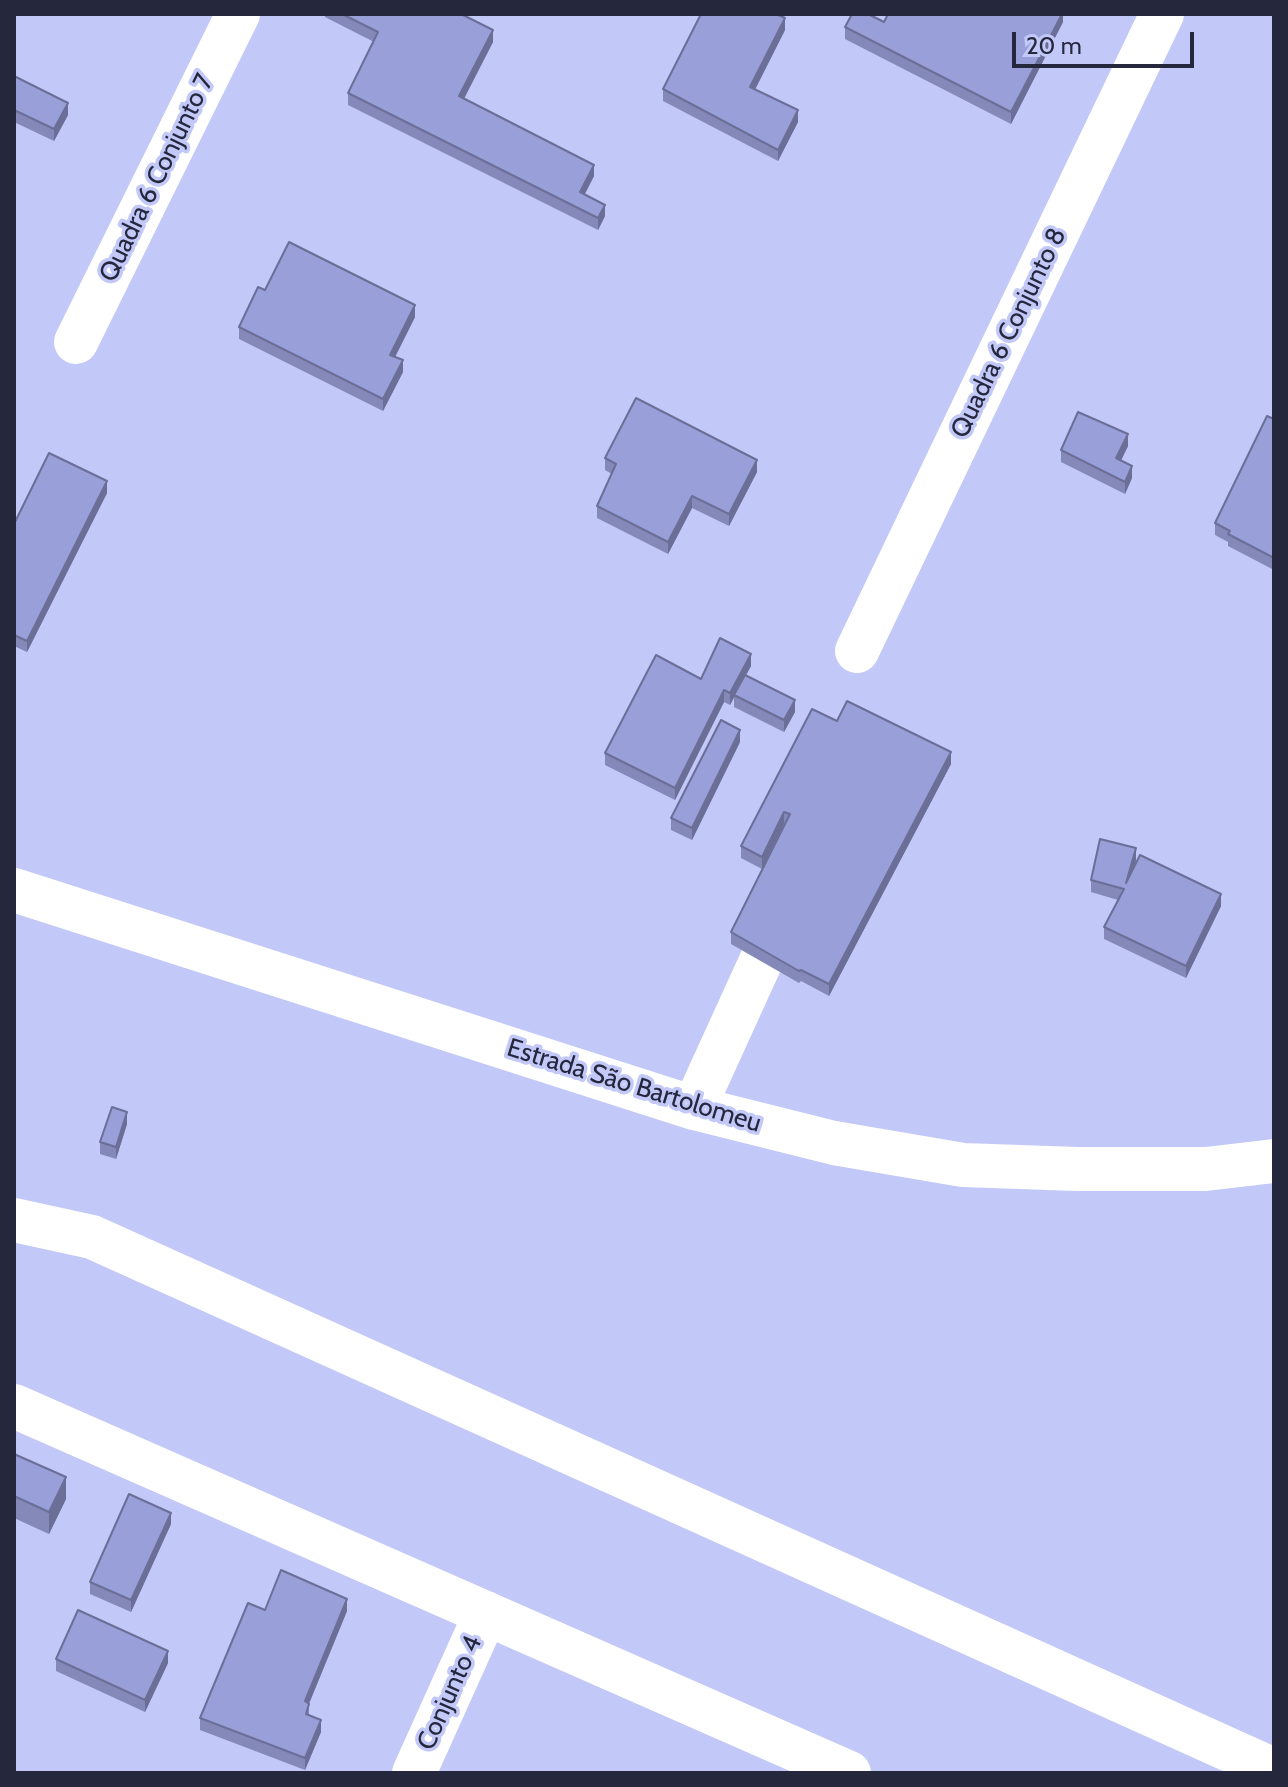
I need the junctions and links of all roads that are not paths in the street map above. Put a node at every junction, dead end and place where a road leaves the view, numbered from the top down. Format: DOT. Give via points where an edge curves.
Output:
graph roads {
  1 [pos="238,14"];
  2 [pos="1162,14"];
  3 [pos="76,342"];
  4 [pos="857,651"];
  5 [pos="802,871"];
  6 [pos="14,890"];
  7 [pos="694,1108"];
  8 [pos="1274,1161"];
  9 [pos="14,1220"];
  10 [pos="14,1406"];
  11 [pos="486,1613"];
  12 [pos="1274,1770"];
  13 [pos="414,1773"];
  14 [pos="849,1773"];
  1 -- 3 [label="street, Quadra 6 Conjunto 7"];
  2 -- 4 [label="street, Quadra 6 Conjunto 8"];
  5 -- 7 [label="street"];
  6 -- 7 [label="street, Estrada São Bartolomeu"];
  7 -- 8 [label="street, Estrada São Bartolomeu" via="834,1143 963,1165 1206,1169"];
  9 -- 12 [label="street" via="92,1237"];
  10 -- 11 [label="street"];
  11 -- 13 [label="street, Conjunto 4"];
  11 -- 14 [label="street"];
}
